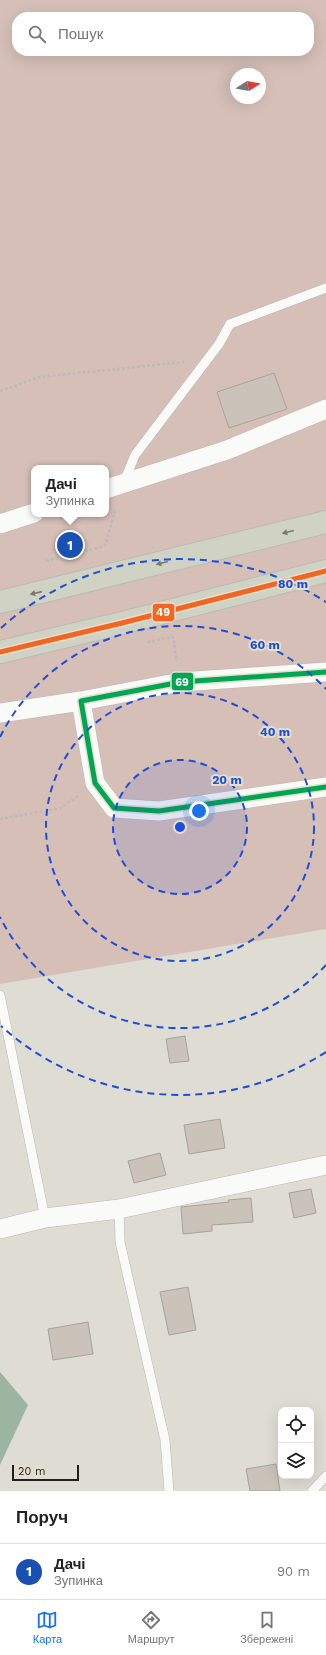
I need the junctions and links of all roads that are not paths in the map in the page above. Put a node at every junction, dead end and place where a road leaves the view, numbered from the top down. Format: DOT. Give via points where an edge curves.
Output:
graph roads {
  1 [pos="326,288"];
  2 [pos="326,409"];
  3 [pos="115,486"];
  4 [pos="31,514"];
  5 [pos="326,522"];
  6 [pos="0,524"];
  7 [pos="326,571"];
  8 [pos="0,602"];
  9 [pos="0,652"];
  10 [pos="326,672"];
  11 [pos="81,701"];
  12 [pos="0,713"];
  13 [pos="326,787"];
  14 [pos="0,995"];
  15 [pos="326,1165"];
  16 [pos="119,1209"];
  17 [pos="45,1218"];
  18 [pos="0,1229"];
  19 [pos="326,1476"];
  20 [pos="170,1491"];
  21 [pos="312,1491"];
  1 -- 3 [label="lane" via="230,324 219,344 135,455"];
  2 -- 3 [label="street" via="227,450"];
  4 -- 6 [label="street"];
  5 -- 8 [label="highway, one-way"];
  7 -- 9 [label="highway"];
  10 -- 11 [label="street" via="180,682"];
  11 -- 12 [label="street"];
  11 -- 13 [label="street" via="95,783 114,808 158,811"];
  14 -- 17 [label="lane"];
  15 -- 16 [label="street"];
  16 -- 17 [label="street"];
  16 -- 20 [label="lane" via="120,1242 165,1440"];
  17 -- 18 [label="street"];
  19 -- 21 [label="lane"];
}
